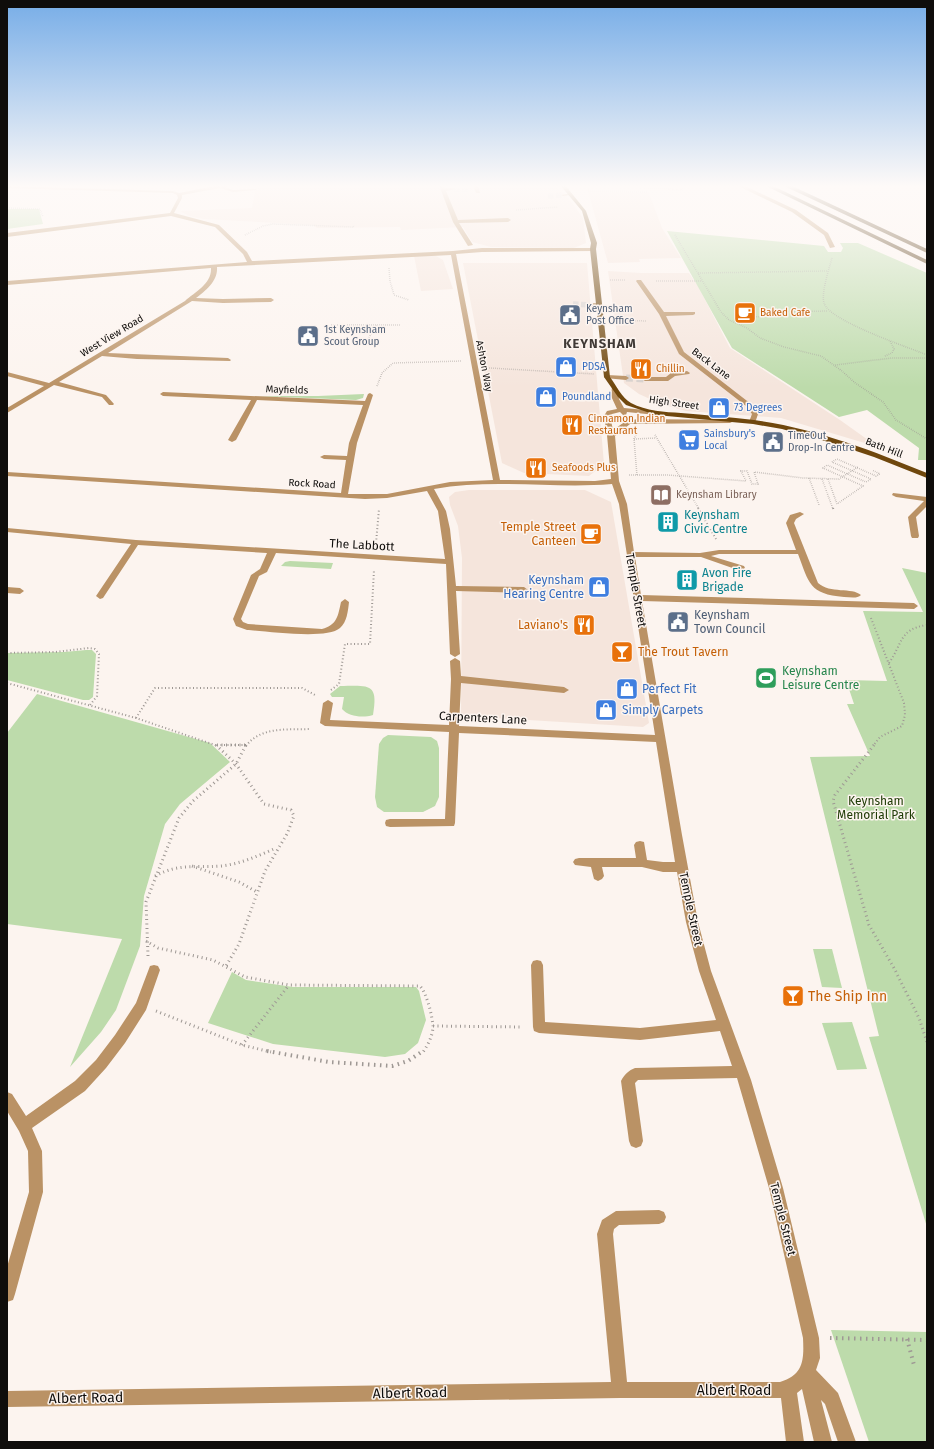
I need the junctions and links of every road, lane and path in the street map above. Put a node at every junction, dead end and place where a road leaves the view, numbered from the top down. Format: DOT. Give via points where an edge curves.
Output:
graph roads {
  1 [pos="245,253"];
  2 [pos="453,253"];
  3 [pos="593,253"];
  4 [pos="685,253"];
  5 [pos="831,253"];
  6 [pos="907,253"];
  7 [pos="389,256"];
  8 [pos="927,262"];
  9 [pos="250,263"];
  10 [pos="214,266"];
  11 [pos="828,271"];
  12 [pos="697,273"];
  13 [pos="639,280"];
  14 [pos="7,283"];
  15 [pos="190,299"];
  16 [pos="272,300"];
  17 [pos="409,300"];
  18 [pos="589,305"];
  19 [pos="599,305"];
  20 [pos="829,311"];
  21 [pos="693,313"];
  22 [pos="662,314"];
  23 [pos="750,317"];
  24 [pos="600,320"];
  25 [pos="646,321"];
  26 [pos="331,325"];
  27 [pos="376,325"];
  28 [pos="401,325"];
  29 [pos="888,340"];
  30 [pos="367,341"];
  31 [pos="102,354"];
  32 [pos="927,355"];
  33 [pos="882,357"];
  34 [pos="927,358"];
  35 [pos="228,360"];
  36 [pos="474,365"];
  37 [pos="835,365"];
  38 [pos="687,372"];
  39 [pos="7,374"];
  40 [pos="607,376"];
  41 [pos="626,378"];
  42 [pos="645,378"];
  43 [pos="52,384"];
  44 [pos="614,388"];
  45 [pos="163,394"];
  46 [pos="370,395"];
  47 [pos="255,398"];
  48 [pos="367,403"];
  49 [pos="112,404"];
  50 [pos="622,410"];
  51 [pos="7,411"];
  52 [pos="656,413"];
  53 [pos="740,421"];
  54 [pos="628,422"];
  55 [pos="753,422"];
  56 [pos="639,431"];
  57 [pos="653,432"];
  58 [pos="612,436"];
  59 [pos="656,438"];
  60 [pos="634,439"];
  61 [pos="927,439"];
  62 [pos="232,440"];
  63 [pos="324,457"];
  64 [pos="350,458"];
  65 [pos="854,462"];
  66 [pos="857,468"];
  67 [pos="867,468"];
  68 [pos="852,471"];
  69 [pos="7,474"];
  70 [pos="847,474"];
  71 [pos="637,476"];
  72 [pos="927,476"];
  73 [pos="678,477"];
  74 [pos="843,477"];
  75 [pos="615,478"];
  76 [pos="809,478"];
  77 [pos="822,478"];
  78 [pos="828,479"];
  79 [pos="497,482"];
  80 [pos="429,488"];
  81 [pos="896,495"];
  82 [pos="344,496"];
  83 [pos="380,496"];
  84 [pos="927,500"];
  85 [pos="819,505"];
  86 [pos="834,511"];
  87 [pos="800,514"];
  88 [pos="7,530"];
  89 [pos="915,536"];
  90 [pos="136,542"];
  91 [pos="272,552"];
  92 [pos="724,552"];
  93 [pos="802,552"];
  94 [pos="630,554"];
  95 [pos="700,555"];
  96 [pos="374,558"];
  97 [pos="450,562"];
  98 [pos="741,568"];
  99 [pos="450,588"];
  100 [pos="7,590"];
  101 [pos="524,590"];
  102 [pos="20,591"];
  103 [pos="857,595"];
  104 [pos="100,596"];
  105 [pos="638,598"];
  106 [pos="345,602"];
  107 [pos="914,606"];
  108 [pos="869,614"];
  109 [pos="927,625"];
  110 [pos="7,653"];
  111 [pos="888,663"];
  112 [pos="456,680"];
  113 [pos="7,683"];
  114 [pos="564,690"];
  115 [pos="327,698"];
  116 [pos="316,701"];
  117 [pos="90,705"];
  118 [pos="136,718"];
  119 [pos="312,729"];
  120 [pos="454,730"];
  121 [pos="660,739"];
  122 [pos="217,745"];
  123 [pos="246,745"];
  124 [pos="236,764"];
  125 [pos="390,823"];
  126 [pos="640,845"];
  127 [pos="278,848"];
  128 [pos="579,862"];
  129 [pos="596,862"];
  130 [pos="642,863"];
  131 [pos="188,865"];
  132 [pos="682,867"];
  133 [pos="598,876"];
  134 [pos="155,877"];
  135 [pos="257,892"];
  136 [pos="146,941"];
  137 [pos="537,965"];
  138 [pos="226,966"];
  139 [pos="152,975"];
  140 [pos="289,985"];
  141 [pos="141,1006"];
  142 [pos="724,1025"];
  143 [pos="433,1026"];
  144 [pos="539,1027"];
  145 [pos="927,1042"];
  146 [pos="242,1045"];
  147 [pos="740,1072"];
  148 [pos="7,1099"];
  149 [pos="24,1126"];
  150 [pos="636,1142"];
  151 [pos="659,1217"];
  152 [pos="7,1294"];
  153 [pos="811,1338"];
  154 [pos="907,1340"];
  155 [pos="927,1340"];
  156 [pos="914,1365"];
  157 [pos="807,1372"];
  158 [pos="788,1388"];
  159 [pos="620,1390"];
  160 [pos="7,1399"];
  161 [pos="795,1442"];
  162 [pos="824,1442"];
  163 [pos="847,1442"];
  1 -- 9 [label="street"];
  2 -- 7 [label="street"];
  2 -- 36 [label="street, Ashton Way"];
  3 -- 19 [label="main road, High Street"];
  4 -- 12 [label="path"];
  5 -- 11 [label="path"];
  6 -- 8 [label="highway"];
  7 -- 9 [label="street"];
  7 -- 17 [label="path" via="390,281 394,295"];
  9 -- 10 [label="street"];
  10 -- 14 [label="street"];
  10 -- 15 [label="street, West View Road" via="215,273 210,281"];
  11 -- 12 [label="path"];
  11 -- 20 [label="path" via="823,296 824,304"];
  12 -- 37 [label="path" via="721,312 729,320 747,328 760,338 816,355"];
  13 -- 22 [label="street, Back Lane"];
  15 -- 16 [label="street"];
  15 -- 31 [label="street, West View Road"];
  18 -- 19 [label="street"];
  19 -- 24 [label="main road, High Street"];
  20 -- 23 [label="path" via="770,312 772,316"];
  20 -- 29 [label="path" via="846,322"];
  21 -- 22 [label="street"];
  22 -- 55 [label="street, Back Lane" via="681,353 749,405 755,414"];
  24 -- 25 [label="path"];
  24 -- 40 [label="main road, High Street"];
  26 -- 27 [label="path"];
  27 -- 28 [label="path"];
  27 -- 30 [label="path"];
  29 -- 32 [label="path"];
  29 -- 33 [label="path" via="894,349 892,353"];
  31 -- 35 [label="street"];
  31 -- 43 [label="street, West View Road"];
  33 -- 34 [label="path"];
  33 -- 37 [label="path"];
  36 -- 40 [label="path"];
  36 -- 46 [label="path" via="463,361 392,362 382,373"];
  36 -- 79 [label="street, Ashton Way"];
  37 -- 61 [label="path" via="883,402 896,420"];
  38 -- 42 [label="street" via="673,374 670,381"];
  39 -- 43 [label="street"];
  40 -- 41 [label="street"];
  40 -- 44 [label="main road, High Street"];
  43 -- 49 [label="street" via="104,396"];
  43 -- 51 [label="street, West View Road"];
  44 -- 50 [label="street, High Street" via="614,398"];
  44 -- 52 [label="main road, High Street" via="628,404"];
  45 -- 47 [label="street, Mayfields"];
  46 -- 48 [label="street"];
  47 -- 48 [label="street, Mayfields"];
  47 -- 62 [label="street"];
  48 -- 64 [label="street"];
  50 -- 52 [label="street"];
  50 -- 54 [label="street, High Street"];
  50 -- 58 [label="street, Temple Street" via="610,412 607,416"];
  52 -- 53 [label="main road, High Street"];
  53 -- 54 [label="street"];
  53 -- 55 [label="main road, Bath Hill"];
  54 -- 58 [label="street"];
  55 -- 72 [label="main road, Bath Hill" via="835,440 879,455"];
  56 -- 60 [label="path"];
  57 -- 59 [label="path"];
  58 -- 60 [label="path"];
  58 -- 75 [label="street, Temple Street"];
  59 -- 60 [label="path"];
  59 -- 73 [label="path"];
  60 -- 71 [label="path"];
  63 -- 64 [label="street"];
  64 -- 82 [label="street"];
  65 -- 66 [label="path" via="861,465"];
  66 -- 67 [label="path" via="876,476 880,474"];
  66 -- 68 [label="path"];
  66 -- 68 [label="path" via="837,459 832,462"];
  68 -- 70 [label="path"];
  68 -- 70 [label="path" via="870,479 866,482"];
  69 -- 82 [label="street, Rock Road"];
  70 -- 74 [label="path"];
  70 -- 74 [label="path" via="827,465 822,468"];
  71 -- 73 [label="path"];
  71 -- 75 [label="path"];
  73 -- 76 [label="path" via="746,481 741,471 747,471 752,484 758,484 754,472"];
  73 -- 92 [label="path"];
  74 -- 78 [label="path"];
  74 -- 78 [label="path" via="863,486 837,504"];
  75 -- 79 [label="street, Rock Road" via="595,483"];
  75 -- 94 [label="street, Temple Street" via="623,504"];
  76 -- 77 [label="path"];
  76 -- 85 [label="path"];
  77 -- 78 [label="path"];
  77 -- 86 [label="path"];
  79 -- 80 [label="street, Rock Road" via="450,484"];
  80 -- 83 [label="street, Rock Road"];
  80 -- 97 [label="street" via="444,520"];
  81 -- 84 [label="street"];
  82 -- 83 [label="street, Rock Road"];
  83 -- 96 [label="path"];
  84 -- 89 [label="street" via="912,517"];
  87 -- 93 [label="street" via="793,517 790,523"];
  88 -- 90 [label="street, The Labbott"];
  90 -- 91 [label="street, The Labbott"];
  90 -- 104 [label="street"];
  91 -- 96 [label="street, The Labbott"];
  91 -- 106 [label="street" via="264,570 255,575 237,620 239,624 247,627 322,632 337,628"];
  92 -- 93 [label="street"];
  92 -- 95 [label="street"];
  93 -- 103 [label="street" via="817,587 832,593"];
  94 -- 95 [label="street"];
  94 -- 105 [label="street, Temple Street"];
  95 -- 98 [label="street"];
  96 -- 97 [label="street, The Labbott"];
  96 -- 115 [label="path" via="370,644 345,644 339,684"];
  97 -- 99 [label="street"];
  99 -- 101 [label="street"];
  99 -- 112 [label="street"];
  100 -- 102 [label="street"];
  105 -- 107 [label="street"];
  105 -- 121 [label="street, Temple Street"];
  108 -- 111 [label="path"];
  109 -- 111 [label="path" via="912,627 902,636 896,654"];
  110 -- 117 [label="path" via="89,648 95,650 99,654 97,696"];
  111 -- 145 [label="path" via="904,704 905,720 902,726 880,737 833,801 869,925 919,1018"];
  112 -- 114 [label="street"];
  112 -- 120 [label="street"];
  113 -- 117 [label="path"];
  115 -- 120 [label="street, Carpenters Lane" via="325,723"];
  116 -- 118 [label="path" via="320,698 302,688 155,688"];
  117 -- 118 [label="path"];
  118 -- 122 [label="path"];
  119 -- 123 [label="path" via="266,731 253,737"];
  120 -- 121 [label="street, Carpenters Lane"];
  120 -- 125 [label="street" via="450,823"];
  121 -- 132 [label="street, Temple Street"];
  122 -- 123 [label="path"];
  122 -- 124 [label="path"];
  123 -- 124 [label="path"];
  124 -- 127 [label="path" via="264,804 290,810 294,816"];
  124 -- 134 [label="path" via="193,801 179,818"];
  126 -- 130 [label="street"];
  127 -- 131 [label="path" via="238,863"];
  127 -- 135 [label="path"];
  128 -- 129 [label="street"];
  129 -- 130 [label="street"];
  129 -- 133 [label="street"];
  130 -- 132 [label="street"];
  131 -- 134 [label="path" via="169,868"];
  131 -- 135 [label="path" via="239,882"];
  132 -- 142 [label="street, Temple Street" via="705,971"];
  134 -- 136 [label="path" via="146,902"];
  135 -- 138 [label="path" via="239,944"];
  136 -- 138 [label="path" via="158,948 213,960"];
  136 -- 139 [label="path"];
  137 -- 144 [label="street"];
  138 -- 140 [label="path" via="245,977"];
  139 -- 141 [label="street"];
  140 -- 143 [label="path" via="420,986 425,992"];
  140 -- 146 [label="path"];
  141 -- 146 [label="path"];
  141 -- 149 [label="street" via="101,1064 80,1086"];
  142 -- 144 [label="street" via="640,1034"];
  142 -- 147 [label="street, Temple Street"];
  143 -- 144 [label="path"];
  143 -- 146 [label="path" via="429,1044 422,1053 392,1066 329,1062"];
  147 -- 150 [label="street" via="634,1074 628,1081"];
  147 -- 153 [label="street, Temple Street" via="776,1188"];
  148 -- 149 [label="street"];
  149 -- 152 [label="street" via="34,1152 36,1192"];
  151 -- 159 [label="street" via="616,1218 607,1225 605,1234"];
  153 -- 154 [label="path"];
  153 -- 157 [label="street, Temple Street" via="812,1358"];
  154 -- 155 [label="path"];
  154 -- 156 [label="path"];
  157 -- 158 [label="street, Albert Road" via="794,1386"];
  157 -- 162 [label="street"];
  157 -- 163 [label="street" via="832,1399"];
  158 -- 159 [label="street, Albert Road"];
  158 -- 161 [label="street"];
  159 -- 160 [label="street, Albert Road"];
}
